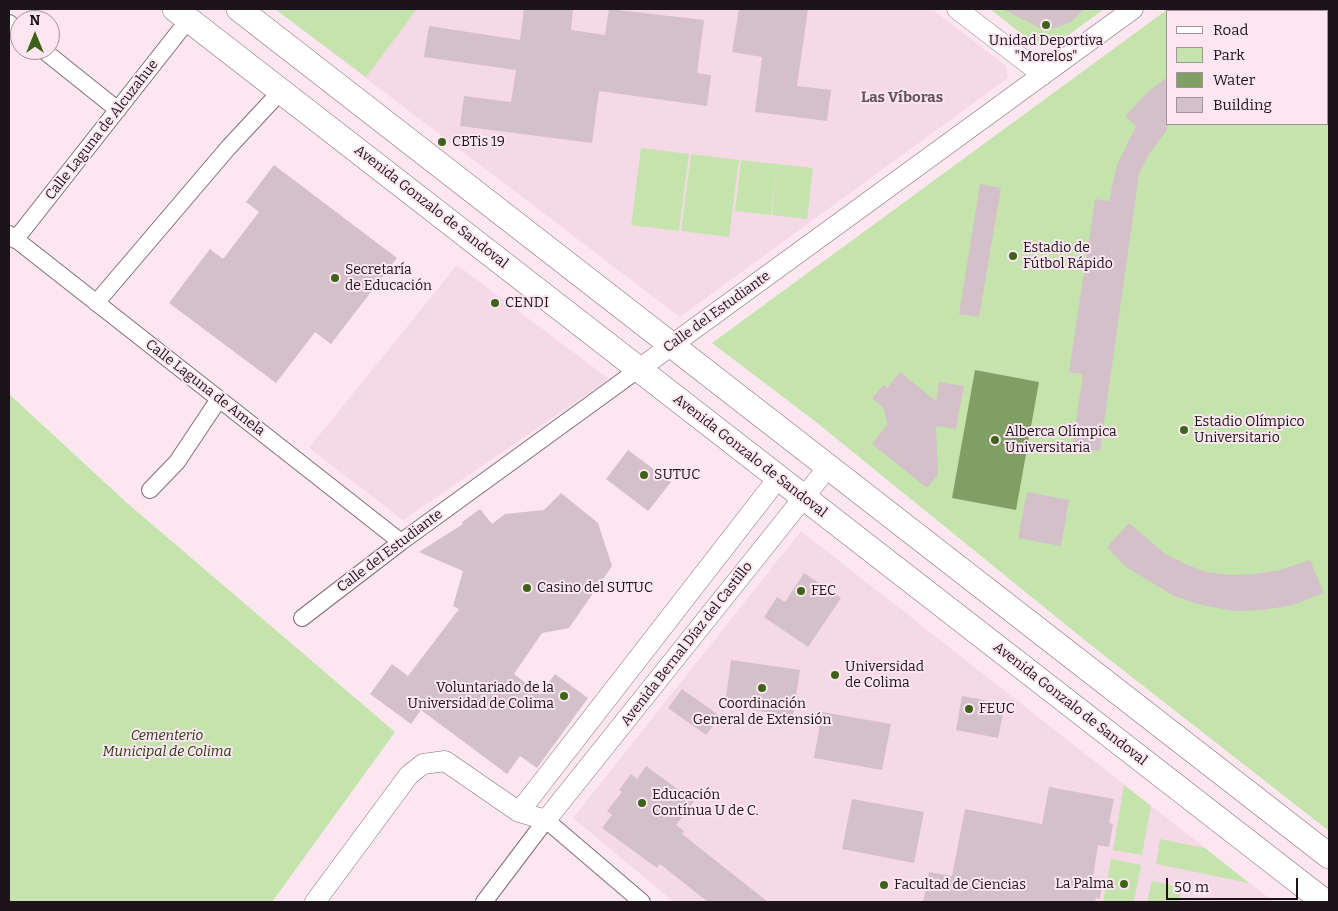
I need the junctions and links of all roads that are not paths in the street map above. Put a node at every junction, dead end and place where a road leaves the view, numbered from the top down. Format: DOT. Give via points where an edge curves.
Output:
graph roads {
  1 [pos="239,9"];
  2 [pos="957,9"];
  3 [pos="1134,9"];
  4 [pos="182,14"];
  5 [pos="55,60"];
  6 [pos="1043,75"];
  7 [pos="281,91"];
  8 [pos="118,110"];
  9 [pos="424,153"];
  10 [pos="398,182"];
  11 [pos="12,237"];
  12 [pos="96,303"];
  13 [pos="672,345"];
  14 [pos="639,369"];
  15 [pos="219,399"];
  16 [pos="828,467"];
  17 [pos="779,477"];
  18 [pos="150,490"];
  19 [pos="804,497"];
  20 [pos="401,542"];
  21 [pos="302,618"];
  22 [pos="519,812"];
  23 [pos="546,820"];
  24 [pos="1329,856"];
  25 [pos="315,902"];
  26 [pos="484,902"];
  27 [pos="642,902"];
  28 [pos="1325,902"];
  1 -- 9 [label="main road"];
  2 -- 6 [label="street"];
  3 -- 6 [label="street, Calle del Estudiante"];
  4 -- 7 [label="main road, Avenida Gonzalo de Sandoval"];
  4 -- 8 [label="street, Calle Laguna de Alcuzahue"];
  5 -- 8 [label="street"];
  6 -- 13 [label="street, Calle del Estudiante"];
  7 -- 10 [label="main road, Avenida Gonzalo de Sandoval"];
  7 -- 12 [label="street"];
  8 -- 11 [label="street, Calle Laguna de Alcuzahue"];
  9 -- 10 [label="main road"];
  9 -- 13 [label="main road"];
  10 -- 14 [label="main road, Avenida Gonzalo de Sandoval"];
  11 -- 12 [label="street, Calle Laguna de Amela"];
  12 -- 15 [label="street, Calle Laguna de Amela"];
  13 -- 14 [label="street, Calle del Estudiante"];
  13 -- 16 [label="main road"];
  14 -- 17 [label="main road, Avenida Gonzalo de Sandoval"];
  14 -- 20 [label="street, Calle del Estudiante"];
  15 -- 18 [label="street" via="177,462"];
  15 -- 20 [label="street, Calle Laguna de Amela"];
  16 -- 19 [label="street, Avenida Bernal Díaz del Castillo"];
  16 -- 24 [label="main road"];
  17 -- 19 [label="main road, Avenida Gonzalo de Sandoval"];
  17 -- 22 [label="street"];
  19 -- 23 [label="street, Avenida Bernal Díaz del Castillo"];
  19 -- 28 [label="main road, Avenida Gonzalo de Sandoval"];
  20 -- 21 [label="street, Calle del Estudiante"];
  22 -- 23 [label="street"];
  22 -- 25 [label="street" via="445,761 423,764 408,775"];
  23 -- 26 [label="street"];
  23 -- 27 [label="street"];
}
